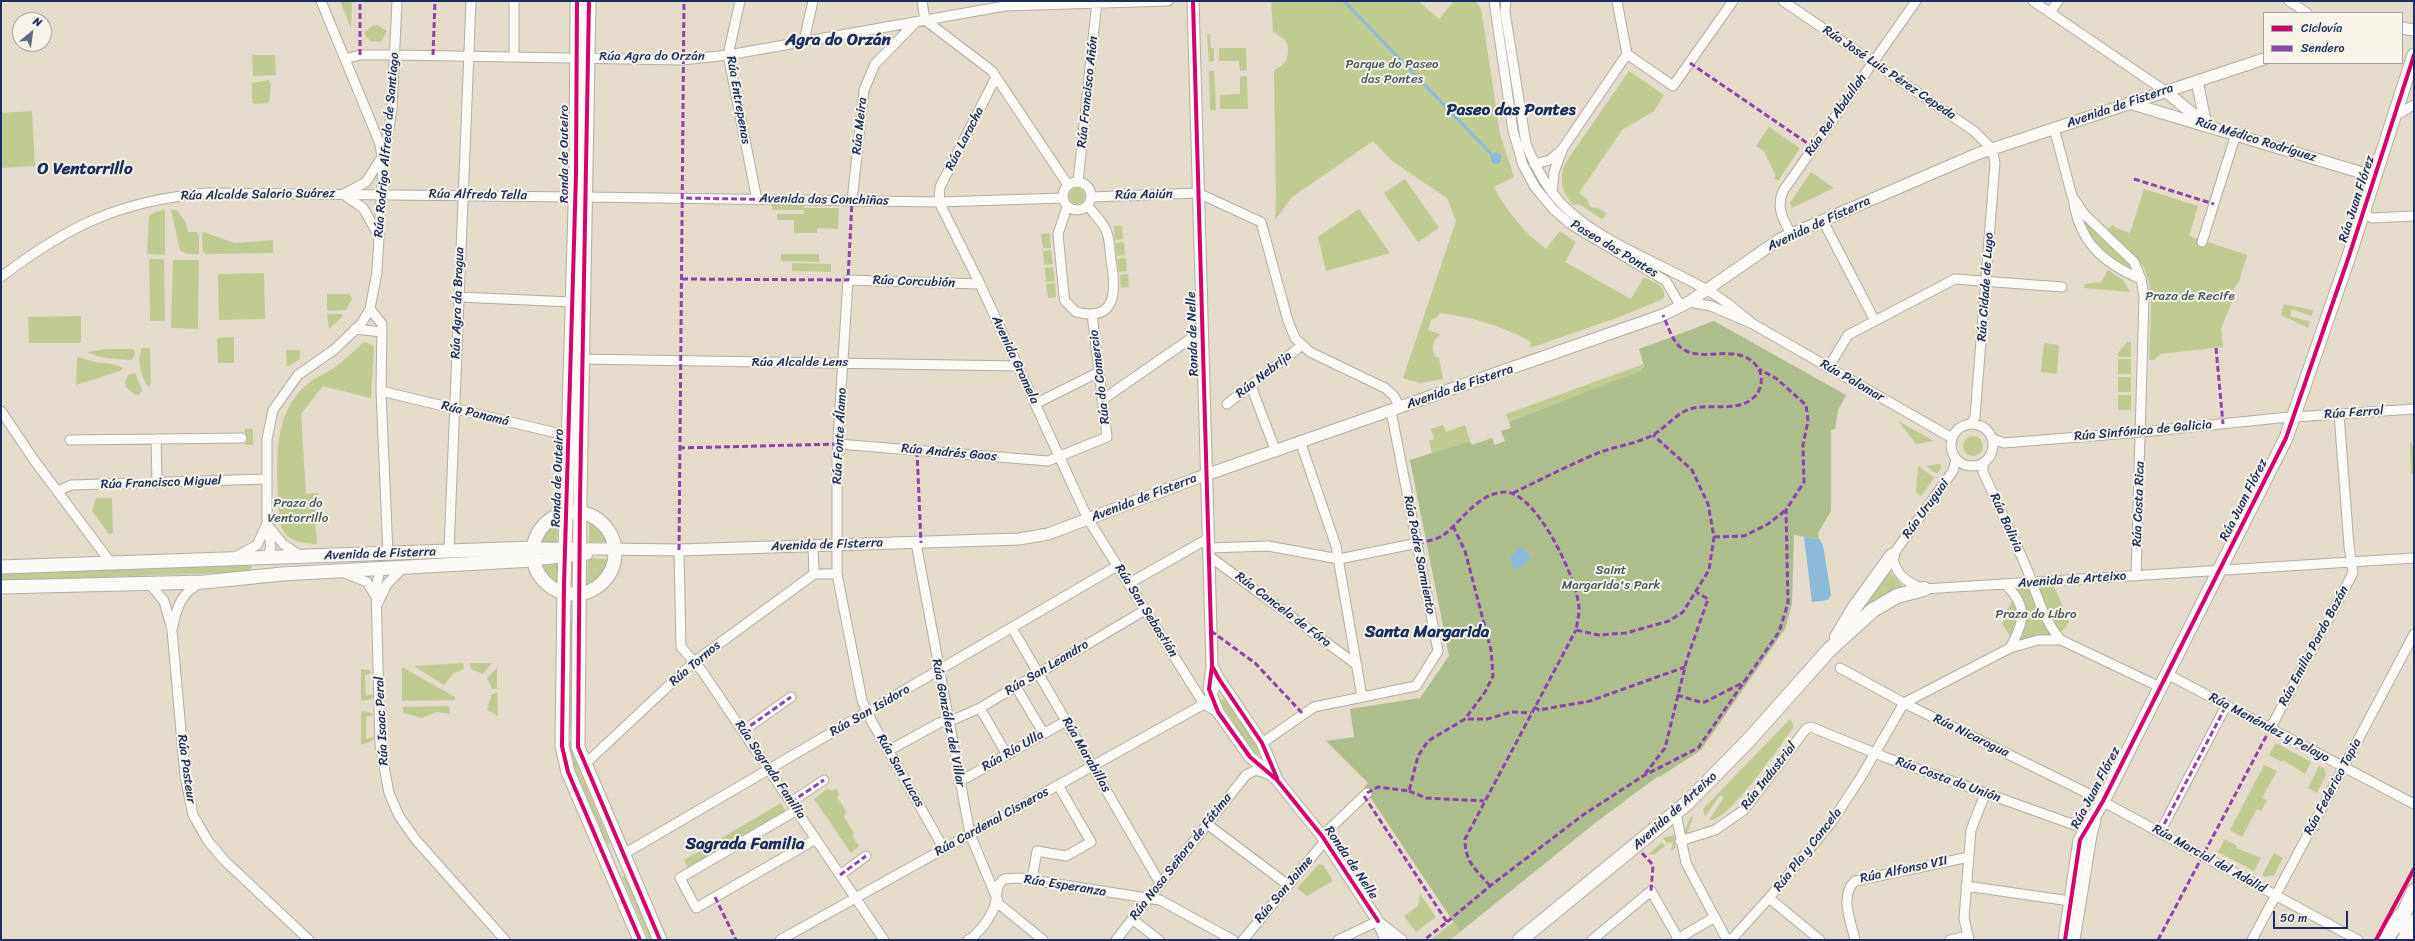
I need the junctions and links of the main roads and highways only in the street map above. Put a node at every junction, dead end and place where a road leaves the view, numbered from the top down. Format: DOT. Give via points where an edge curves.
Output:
graph roads {
  1 [pos="577,1"];
  2 [pos="589,1"];
  3 [pos="2414,55"];
  4 [pos="582,57"];
  5 [pos="580,197"];
  6 [pos="576,361"];
  7 [pos="573,513"];
  8 [pos="449,551"];
  9 [pos="533,554"];
  10 [pos="1892,556"];
  11 [pos="267,558"];
  12 [pos="508,562"];
  13 [pos="1,567"];
  14 [pos="380,569"];
  15 [pos="238,578"];
  16 [pos="1,587"];
  17 [pos="1924,588"];
  18 [pos="580,594"];
  19 [pos="564,598"];
  20 [pos="1830,649"];
  21 [pos="2414,891"];
  22 [pos="2408,918"];
  23 [pos="640,940"];
  24 [pos="660,940"];
  25 [pos="1520,940"];
  26 [pos="2065,940"];
  27 [pos="2385,940"];
  28 [pos="2393,940"];
  1 -- 4 [label="main road, Ronda de Outeiro"];
  2 -- 4 [label="main road, Ronda de Outeiro"];
  3 -- 26 [label="main road, Rúa Juan Flórez" via="2365,208 2286,438 2079,845"];
  4 -- 5 [label="main road, Ronda de Outeiro"];
  5 -- 6 [label="main road, Ronda de Outeiro"];
  5 -- 6 [label="main road, Ronda de Outeiro" via="572,302"];
  6 -- 7 [label="main road, Ronda de Outeiro"];
  6 -- 7 [label="main road, Ronda de Outeiro" via="569,436"];
  7 -- 9 [label="main road" via="547,523 539,532"];
  7 -- 18 [label="main road, Ronda de Outeiro" via="580,552"];
  7 -- 18 [label="main road" via="596,519 603,525 609,532 615,550 614,563 603,582 592,590"];
  7 -- 19 [label="main road, Ronda de Outeiro" via="565,553"];
  8 -- 9 [label="main road, Avenida de Fisterra"];
  8 -- 11 [label="main road, Avenida de Fisterra"];
  8 -- 14 [label="main road" via="388,562"];
  9 -- 12 [label="main road, Avenida de Fisterra"];
  9 -- 19 [label="main road" via="544,581"];
  10 -- 20 [label="main road, Avenida de Arteixo" via="1855,607"];
  11 -- 13 [label="main road, Avenida de Fisterra"];
  11 -- 15 [label="main road" via="260,569"];
  12 -- 14 [label="main road, Avenida de Fisterra"];
  12 -- 19 [label="main road" via="526,570"];
  14 -- 15 [label="main road, Avenida de Fisterra"];
  15 -- 16 [label="main road, Avenida de Fisterra" via="204,582"];
  17 -- 20 [label="main road, Avenida de Arteixo" via="1897,596 1885,603"];
  18 -- 19 [label="main road"];
  18 -- 24 [label="main road, Ronda de Outeiro" via="578,747"];
  19 -- 23 [label="main road, Ronda de Outeiro" via="563,753 568,772"];
  20 -- 25 [label="main road, Avenida de Arteixo" via="1715,776 1676,814"];
  21 -- 22 [label="main road"];
  22 -- 27 [label="highway"];
  22 -- 28 [label="main road"];
}
